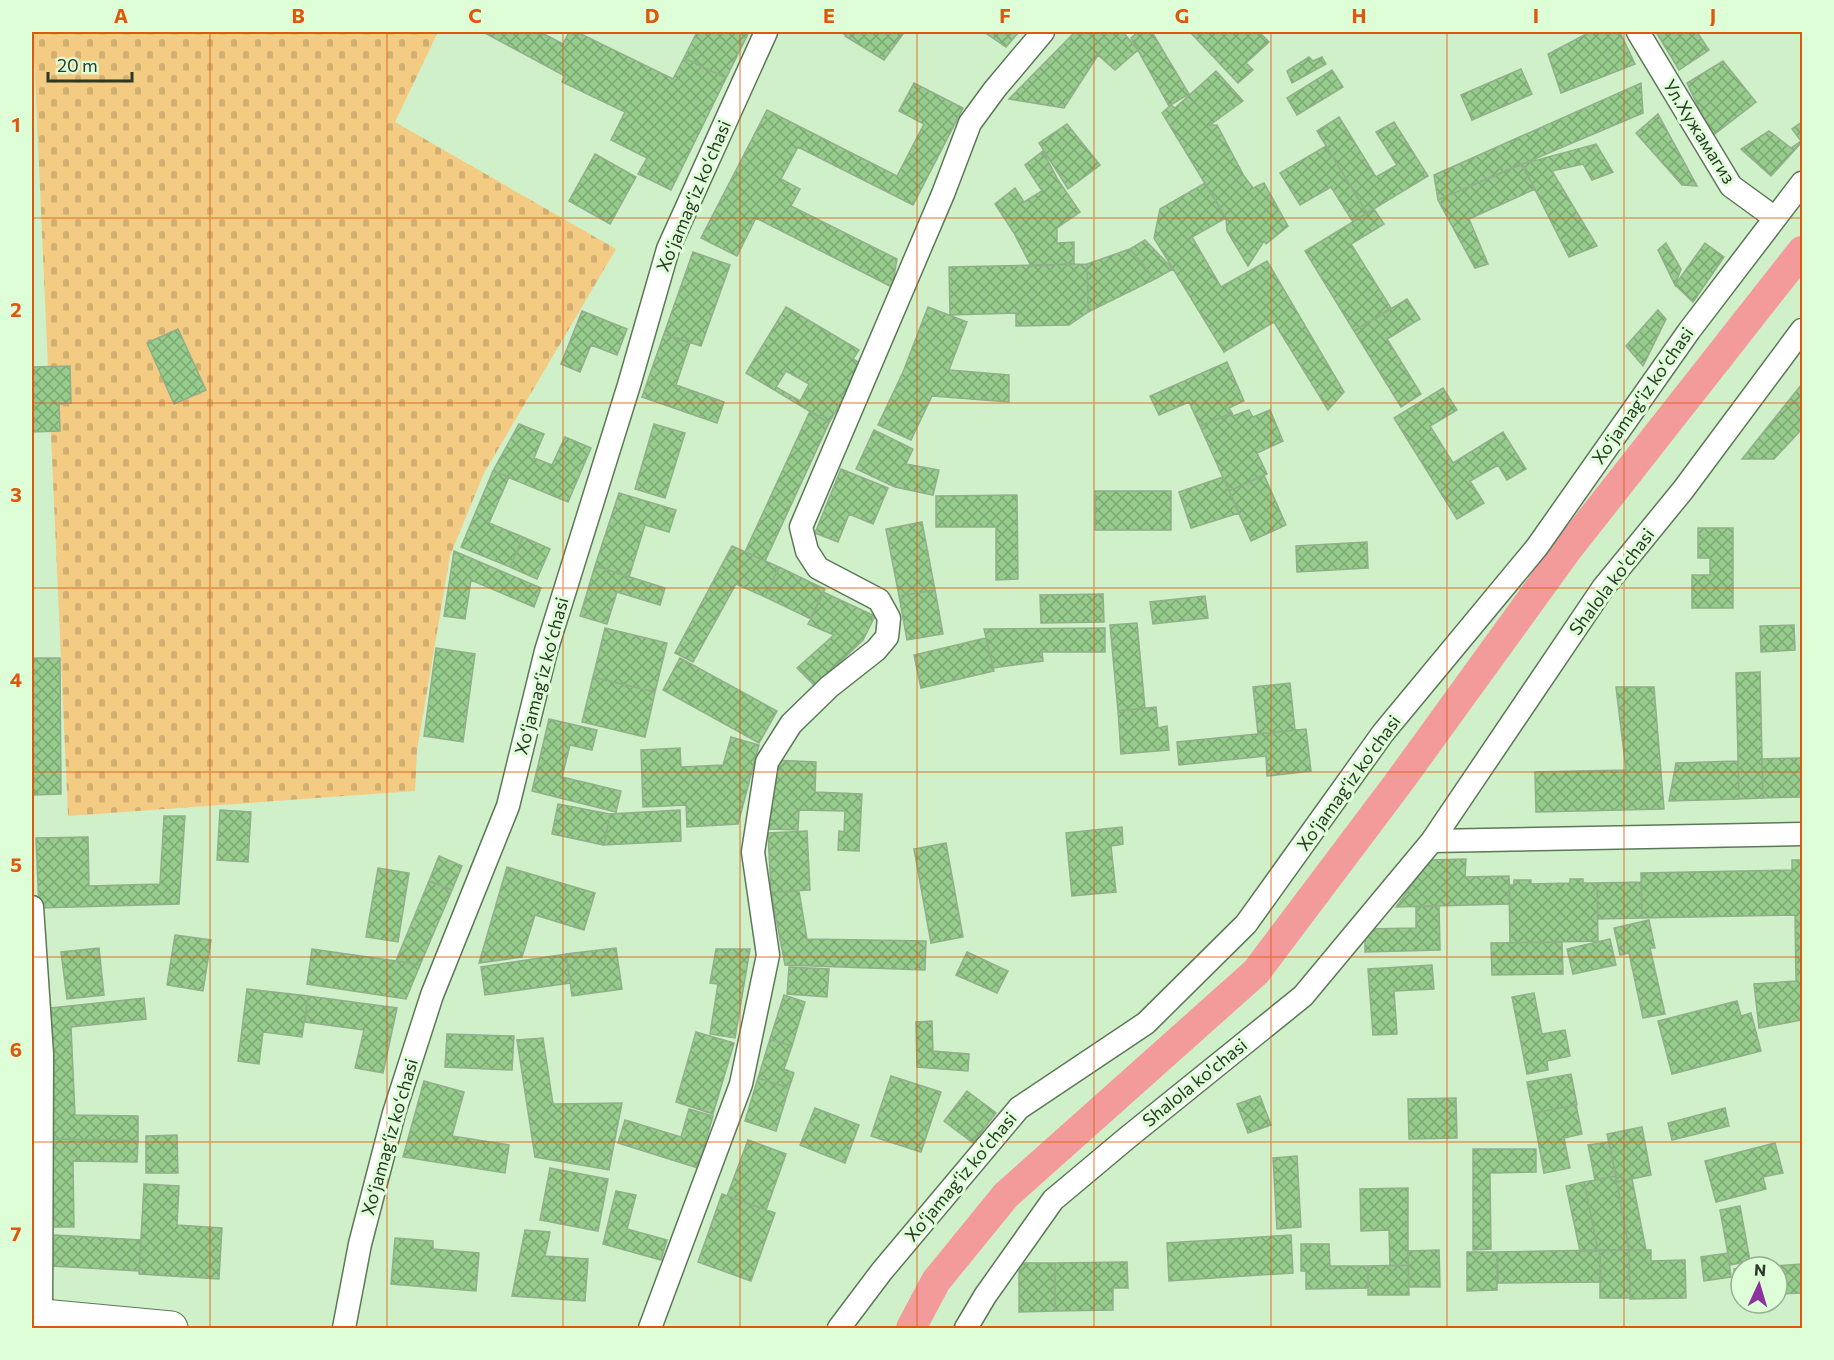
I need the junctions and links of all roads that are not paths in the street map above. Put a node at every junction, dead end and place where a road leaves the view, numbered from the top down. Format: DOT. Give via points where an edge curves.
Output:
graph roads {
  1 [pos="766,32"];
  2 [pos="1043,32"];
  3 [pos="1638,32"];
  4 [pos="1803,183"];
  5 [pos="1775,218"];
  6 [pos="1803,330"];
  7 [pos="1803,834"];
  8 [pos="1432,841"];
  9 [pos="32,907"];
  10 [pos="36,1315"];
  11 [pos="171,1329"];
  12 [pos="344,1329"];
  13 [pos="650,1329"];
  14 [pos="839,1329"];
  15 [pos="966,1329"];
  1 -- 12 [label="street, Xoʻjamagʻiz koʻchasi" via="668,249 546,651 508,806 432,995 394,1113 360,1244"];
  2 -- 13 [label="street" via="970,123 801,527 807,551 818,568 879,600 889,618 887,637 791,724 767,762 753,852 768,955 744,1072"];
  3 -- 5 [label="street, Ул.Хужамагиз" via="1731,186"];
  4 -- 5 [label="street, Xoʻjamagʻiz koʻchasi"];
  5 -- 14 [label="street, Xoʻjamagʻiz koʻchasi" via="1689,331 1537,547 1383,733 1246,924 1146,1023 1018,1108 882,1271"];
  6 -- 8 [label="street, Shalola ko'chasi" via="1683,490 1603,588"];
  7 -- 8 [label="street"];
  8 -- 15 [label="street, Shalola ko'chasi" via="1303,996 1053,1200"];
  9 -- 10 [label="street" via="42,1054"];
  10 -- 11 [label="main road"];
}
